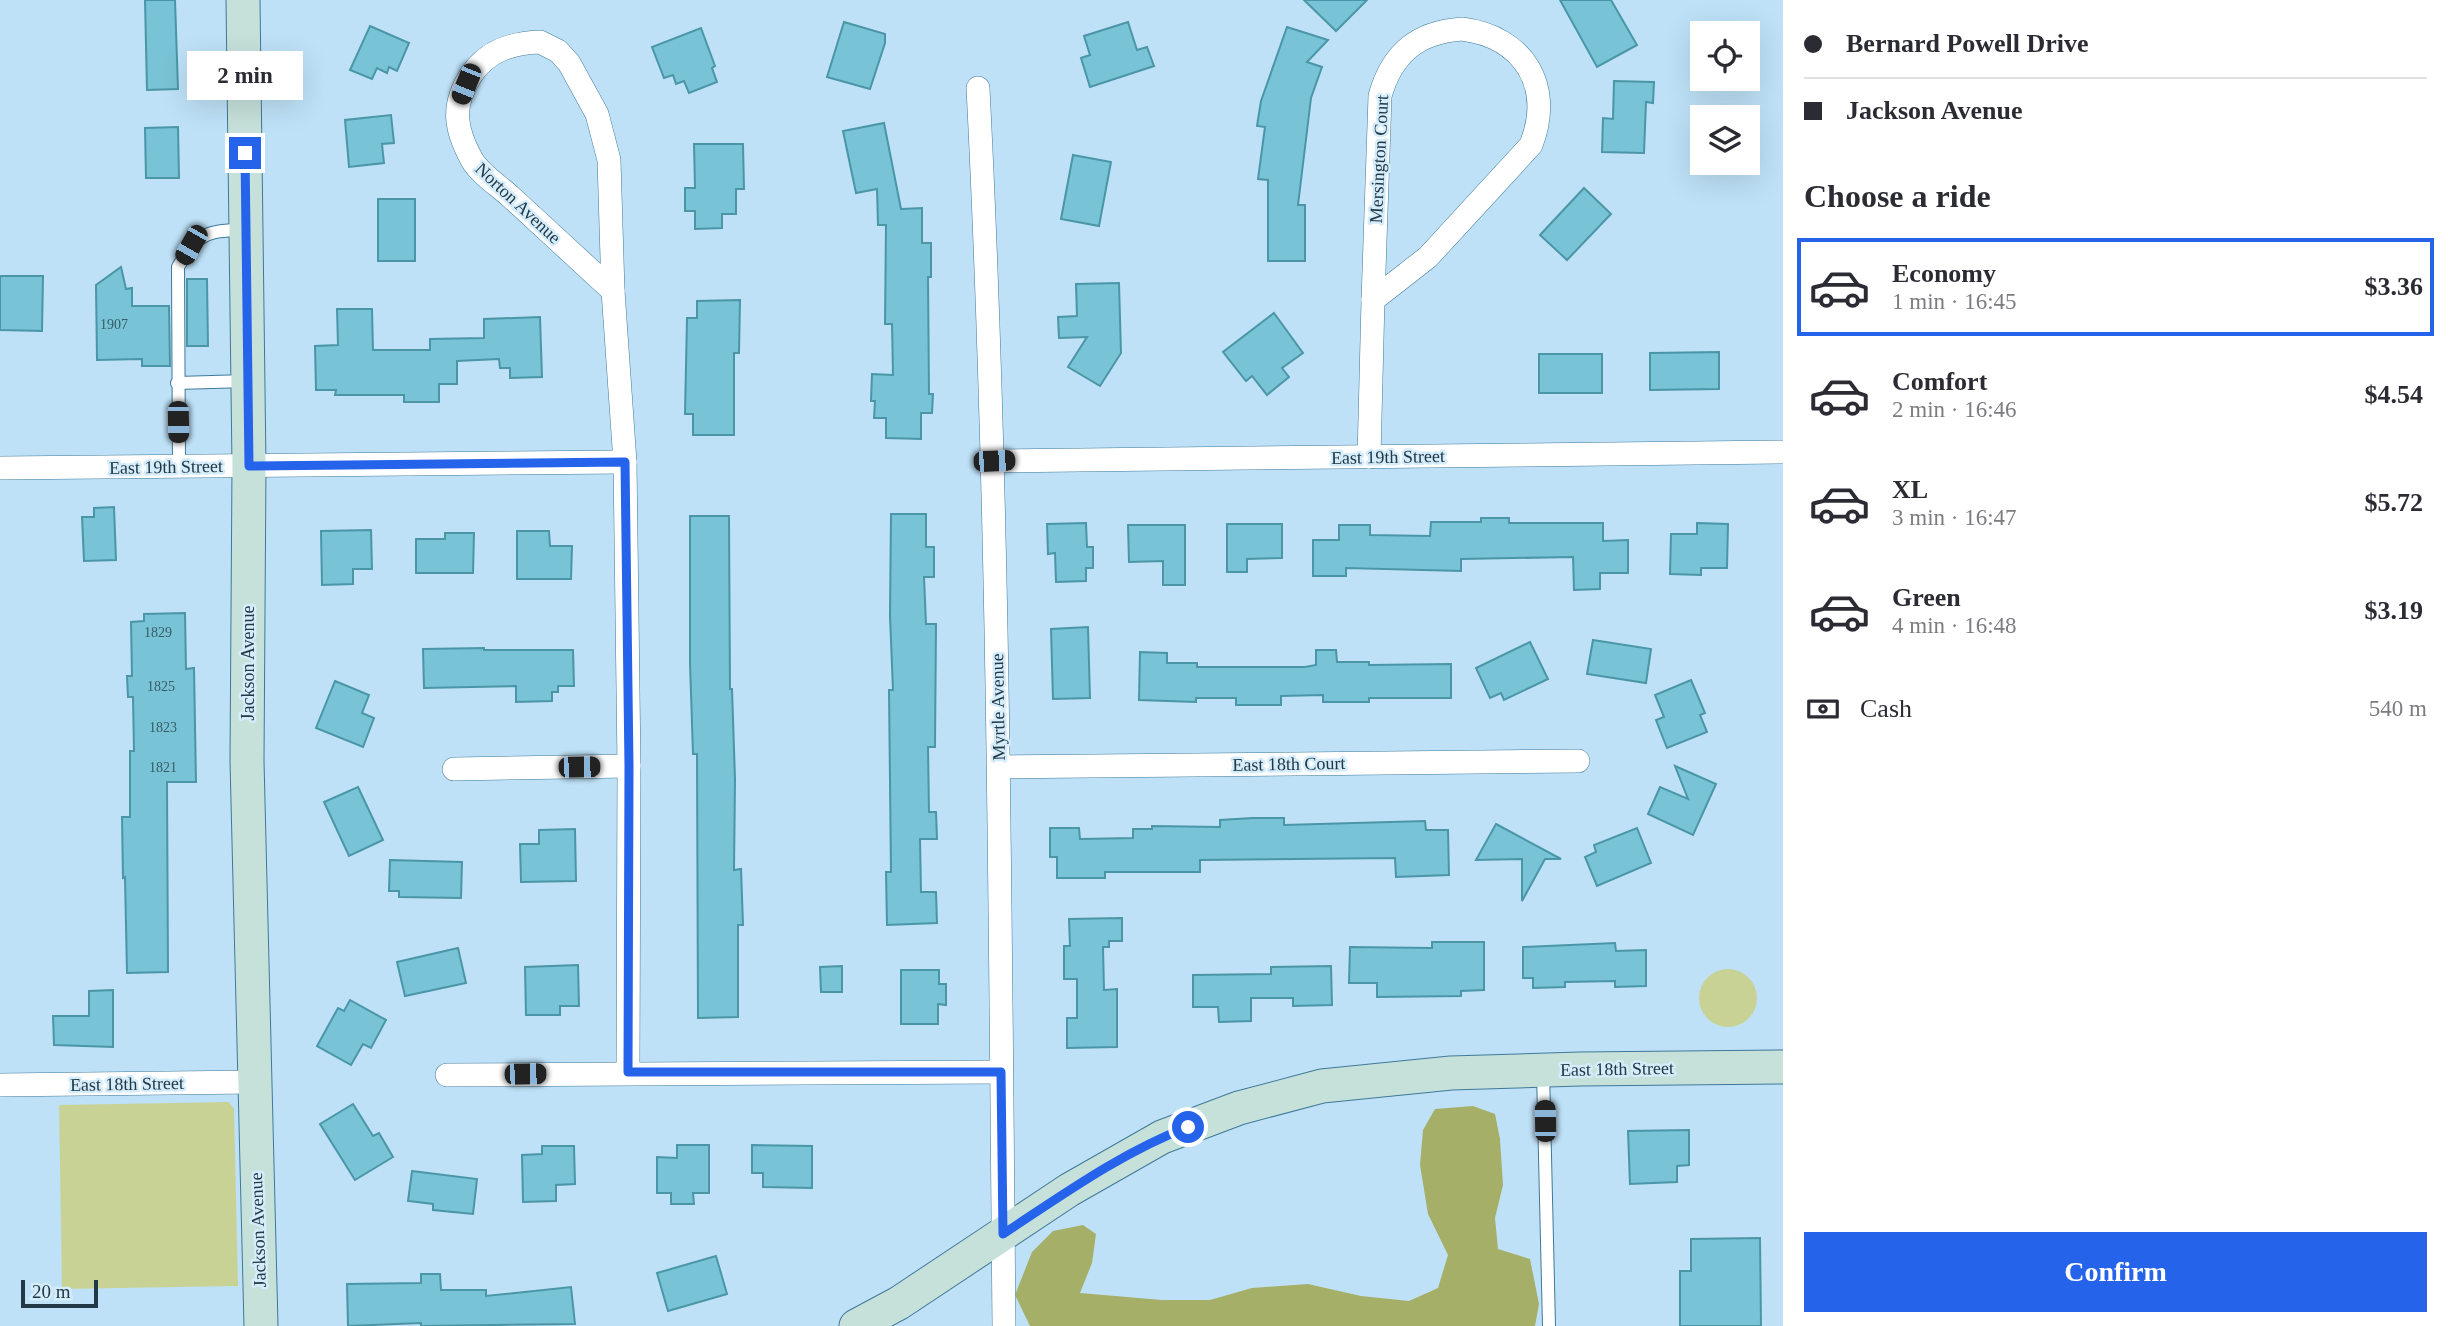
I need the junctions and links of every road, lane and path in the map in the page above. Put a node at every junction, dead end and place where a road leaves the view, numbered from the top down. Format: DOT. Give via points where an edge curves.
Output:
graph roads {
  1 [pos="243,0"];
  2 [pos="978,88"];
  3 [pos="246,229"];
  4 [pos="613,291"];
  5 [pos="1373,300"];
  6 [pos="248,382"];
  7 [pos="177,383"];
  8 [pos="1783,452"];
  9 [pos="1369,457"];
  10 [pos="994,461"];
  11 [pos="625,462"];
  12 [pos="249,466"];
  13 [pos="179,467"];
  14 [pos="0,468"];
  15 [pos="1578,761"];
  16 [pos="629,766"];
  17 [pos="999,767"];
  18 [pos="454,769"];
  19 [pos="1783,1068"];
  20 [pos="1544,1070"];
  21 [pos="628,1072"];
  22 [pos="1001,1072"];
  23 [pos="447,1075"];
  24 [pos="253,1082"];
  25 [pos="0,1086"];
  26 [pos="1003,1234"];
  27 [pos="261,1326"];
  28 [pos="856,1326"];
  29 [pos="1004,1326"];
  30 [pos="1549,1326"];
  1 -- 3 [label="street, Jackson Avenue"];
  2 -- 10 [label="street, Myrtle Avenue"];
  3 -- 6 [label="street, Jackson Avenue"];
  3 -- 7 [label="lane" via="210,232 191,245 178,267"];
  4 -- 4 [label="street, Norton Avenue" via="609,160 597,114 558,51 540,42 496,50 478,66 457,107 458,129 473,163"];
  4 -- 11 [label="street, Norton Avenue"];
  5 -- 5 [label="street, Mersington Court" via="1428,257 1531,145 1539,114 1535,83 1519,55 1494,36 1462,29 1429,34 1402,52 1384,80"];
  5 -- 9 [label="street, Mersington Court"];
  6 -- 7 [label="lane"];
  6 -- 12 [label="street, Jackson Avenue"];
  7 -- 13 [label="lane"];
  8 -- 9 [label="street, East 19th Street"];
  9 -- 10 [label="street, East 19th Street"];
  10 -- 17 [label="street, Myrtle Avenue"];
  11 -- 12 [label="street, East 19th Street"];
  11 -- 16 [label="street, Norton Avenue"];
  12 -- 13 [label="street, East 19th Street"];
  12 -- 24 [label="street, Jackson Avenue" via="247,761"];
  13 -- 14 [label="street, East 19th Street"];
  15 -- 17 [label="street, East 18th Court"];
  16 -- 18 [label="street"];
  16 -- 21 [label="street, Norton Avenue"];
  17 -- 22 [label="street, Myrtle Avenue"];
  19 -- 20 [label="street, East 18th Street"];
  20 -- 26 [label="street, East 18th Street" via="1451,1073 1322,1086 1239,1108 1162,1137"];
  20 -- 30 [label="lane"];
  21 -- 22 [label="street"];
  21 -- 23 [label="street"];
  22 -- 26 [label="street, Myrtle Avenue"];
  24 -- 25 [label="street, East 18th Street"];
  24 -- 27 [label="street, Jackson Avenue"];
  26 -- 28 [label="street, East 18th Street"];
  26 -- 29 [label="street, Myrtle Avenue"];
}
